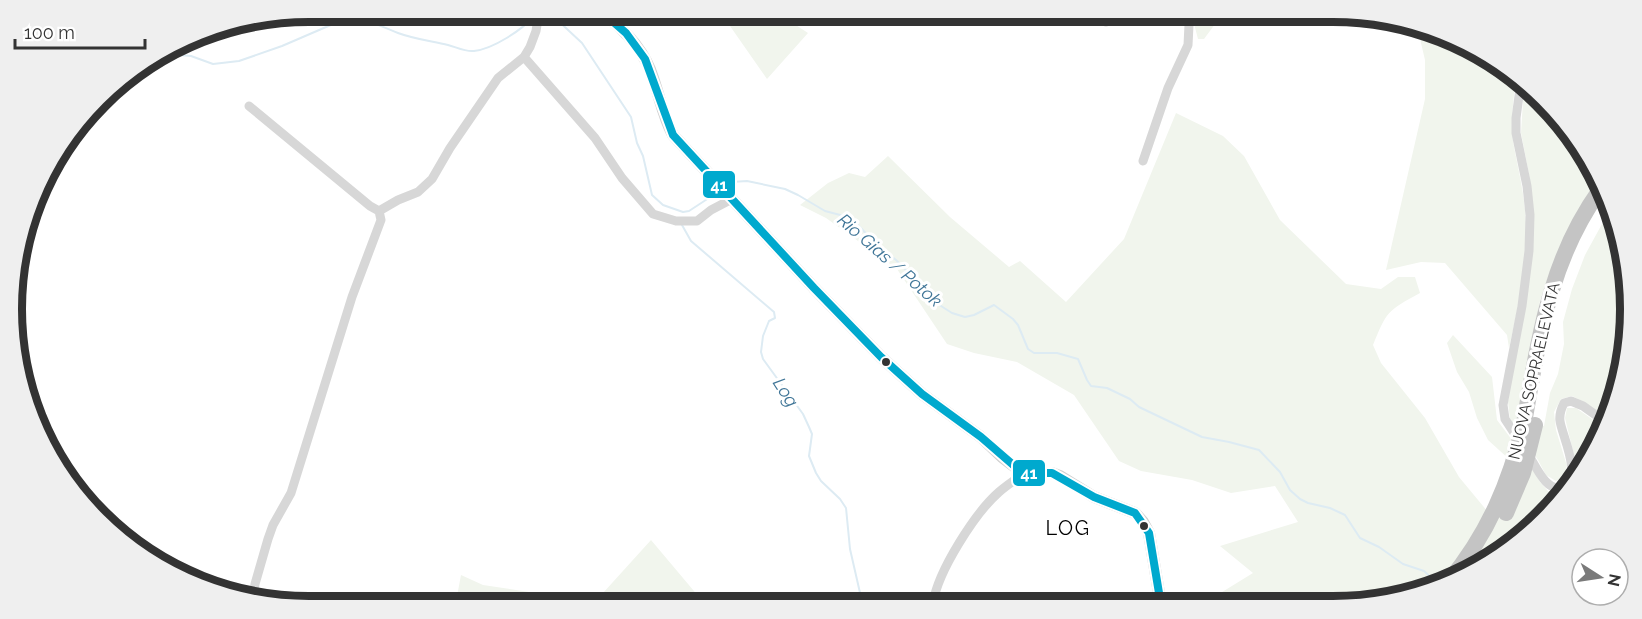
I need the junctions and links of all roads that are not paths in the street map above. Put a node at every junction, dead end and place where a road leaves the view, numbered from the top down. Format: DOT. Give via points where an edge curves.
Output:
graph roads {
  1 [pos="538,22"];
  2 [pos="613,22"];
  3 [pos="1188,22"];
  4 [pos="524,57"];
  5 [pos="1520,92"];
  6 [pos="249,106"];
  7 [pos="1143,161"];
  8 [pos="1596,196"];
  9 [pos="732,199"];
  10 [pos="1601,208"];
  11 [pos="379,211"];
  12 [pos="1599,417"];
  13 [pos="1530,424"];
  14 [pos="1572,468"];
  15 [pos="1025,473"];
  16 [pos="1557,488"];
  17 [pos="1482,554"];
  18 [pos="1460,566"];
  19 [pos="254,591"];
  20 [pos="934,596"];
  21 [pos="1160,596"];
  1 -- 4 [label="street"];
  2 -- 9 [label="street" via="646,62 673,135"];
  3 -- 7 [label="street" via="1188,45 1168,88"];
  4 -- 9 [label="street" via="595,138 653,214 687,223"];
  4 -- 11 [label="street" via="498,78 427,185"];
  5 -- 16 [label="street" via="1516,134 1527,186 1529,251 1503,405 1505,419 1544,481"];
  6 -- 11 [label="street"];
  8 -- 13 [label="highway, NUOVA SOPRAELEVATA" via="1577,225 1549,295"];
  9 -- 15 [label="street" via="881,357 922,394"];
  10 -- 13 [label="highway, NUOVA SOPRAELEVATA" via="1565,282"];
  11 -- 19 [label="street" via="381,220 352,297 291,493 268,538"];
  12 -- 14 [label="street" via="1571,401 1564,403 1560,420"];
  13 -- 17 [label="highway, NUOVA SOPRAELEVATA, bridge" via="1523,473 1513,500"];
  13 -- 18 [label="highway, NUOVA SOPRAELEVATA, bridge" via="1494,514"];
  15 -- 20 [label="street" via="997,493 964,536"];
  15 -- 21 [label="street" via="1052,473 1094,497 1135,513 1149,533"];
}
